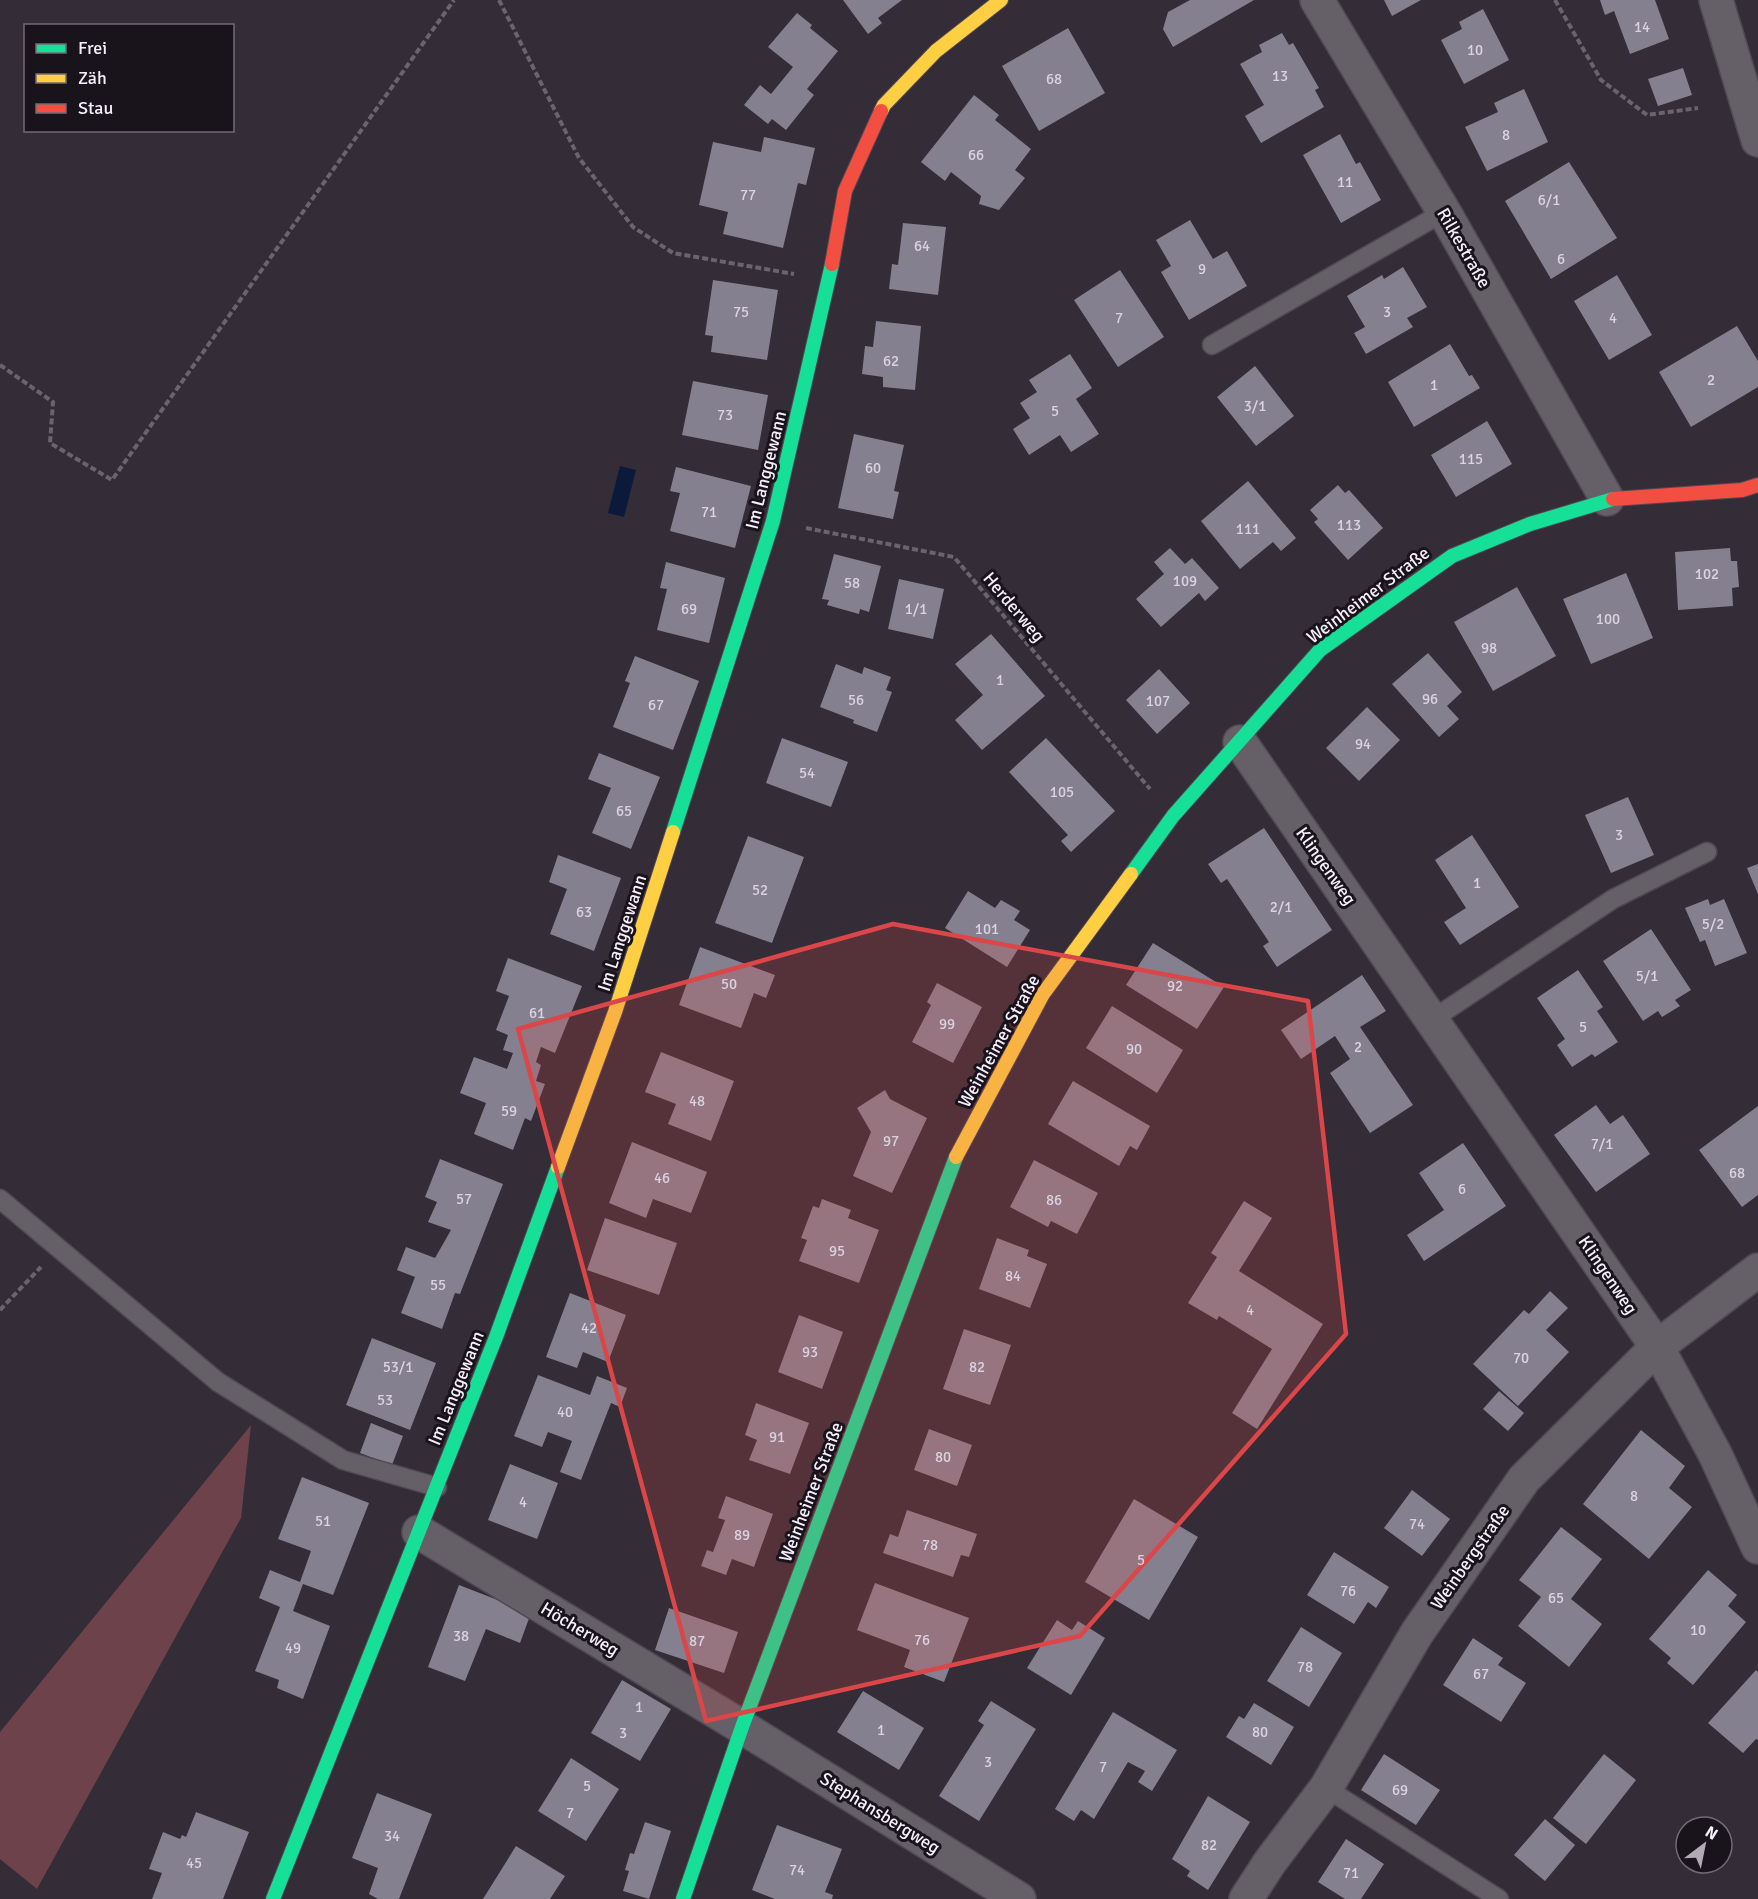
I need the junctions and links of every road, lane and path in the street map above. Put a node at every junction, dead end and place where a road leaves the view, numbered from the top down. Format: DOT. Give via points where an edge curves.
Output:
graph roads {
  1 [pos="454,0"];
  2 [pos="499,0"];
  3 [pos="1001,0"];
  4 [pos="1317,0"];
  5 [pos="1555,0"];
  6 [pos="1716,0"];
  7 [pos="1750,79"];
  8 [pos="1698,108"];
  9 [pos="1758,140"];
  10 [pos="1444,212"];
  11 [pos="831,272"];
  12 [pos="1212,345"];
  13 [pos="0,365"];
  14 [pos="1758,485"];
  15 [pos="1607,499"];
  16 [pos="773,521"];
  17 [pos="1240,742"];
  18 [pos="1173,816"];
  19 [pos="1707,852"];
  20 [pos="1433,1019"];
  21 [pos="0,1198"];
  22 [pos="59,1248"];
  23 [pos="1758,1270"];
  24 [pos="0,1310"];
  25 [pos="1657,1347"];
  26 [pos="437,1487"];
  27 [pos="419,1532"];
  28 [pos="1758,1547"];
  29 [pos="742,1727"];
  30 [pos="1326,1788"];
  31 [pos="273,1899"];
  32 [pos="682,1899"];
  33 [pos="1019,1899"];
  34 [pos="1246,1899"];
  35 [pos="1499,1899"];
  1 -- 13 [label="path" via="112,480 50,443 53,402"];
  2 -- 11 [label="path" via="579,158 633,227 673,253 800,275"];
  3 -- 11 [label="street, Im Langgewann" via="936,51 884,105 845,191"];
  4 -- 10 [label="street, Rilkestraße"];
  5 -- 8 [label="path" via="1601,80 1647,115"];
  6 -- 7 [label="street"];
  7 -- 9 [label="street"];
  10 -- 12 [label="lane"];
  10 -- 15 [label="street, Rilkestraße"];
  11 -- 16 [label="street, Im Langgewann"];
  14 -- 15 [label="street, Weinheimer Straße" via="1742,490"];
  15 -- 17 [label="street, Weinheimer Straße" via="1530,524 1452,556 1320,650"];
  16 -- 18 [label="path, Herderweg" via="954,557"];
  16 -- 26 [label="street, Im Langgewann" via="615,1012"];
  17 -- 18 [label="street, Weinheimer Straße"];
  17 -- 20 [label="street, Klingenweg"];
  18 -- 29 [label="street, Weinheimer Straße" via="1043,994 958,1153"];
  19 -- 20 [label="lane" via="1613,899"];
  20 -- 25 [label="street, Klingenweg"];
  21 -- 22 [label="lane"];
  22 -- 24 [label="path"];
  22 -- 26 [label="lane" via="228,1388 343,1460"];
  23 -- 25 [label="street, Weinbergstraße"];
  25 -- 28 [label="street, Klingenweg" via="1715,1454"];
  25 -- 30 [label="street, Weinbergstraße" via="1524,1479 1417,1634"];
  26 -- 27 [label="street, Im Langgewann"];
  27 -- 29 [label="street, Höcherweg"];
  27 -- 31 [label="street, Im Langgewann"];
  29 -- 32 [label="street, Weinheimer Straße"];
  29 -- 33 [label="street, Stephansbergweg"];
  30 -- 34 [label="street, Weinbergstraße"];
  30 -- 35 [label="lane"];
}
